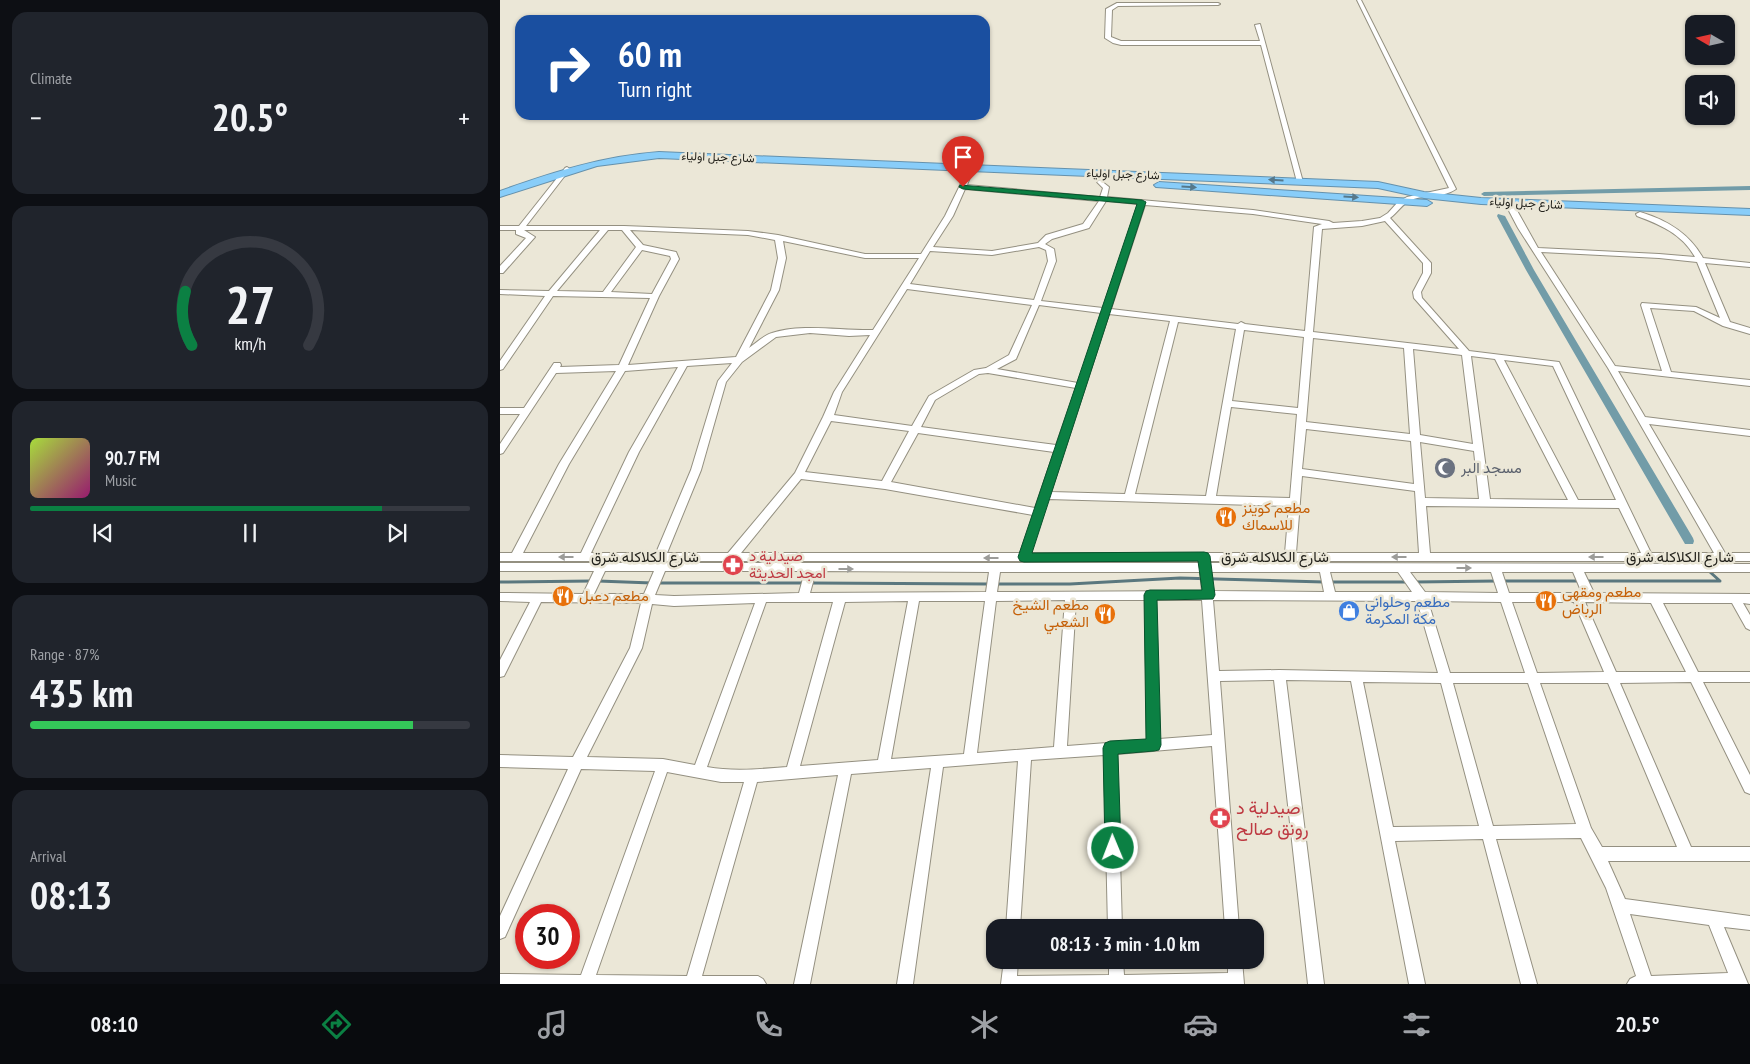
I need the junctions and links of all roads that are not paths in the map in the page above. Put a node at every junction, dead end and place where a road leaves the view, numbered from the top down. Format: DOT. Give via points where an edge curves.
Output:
graph roads {
  1 [pos="1359,0"];
  2 [pos="1218,4"];
  3 [pos="1258,25"];
  4 [pos="1263,43"];
  5 [pos="567,169"];
  6 [pos="968,175"];
  7 [pos="558,180"];
  8 [pos="1100,182"];
  9 [pos="1300,182"];
  10 [pos="963,187"];
  11 [pos="500,194"];
  12 [pos="1424,195"];
  13 [pos="1102,199"];
  14 [pos="1403,201"];
  15 [pos="1142,202"];
  16 [pos="500,203"];
  17 [pos="1512,209"];
  18 [pos="1750,212"];
  19 [pos="1640,214"];
  20 [pos="1386,218"];
  21 [pos="1750,218"];
  22 [pos="1335,224"];
  23 [pos="500,228"];
  24 [pos="521,228"];
  25 [pos="606,228"];
  26 [pos="624,228"];
  27 [pos="778,237"];
  28 [pos="1040,245"];
  29 [pos="640,248"];
  30 [pos="1538,250"];
  31 [pos="926,253"];
  32 [pos="1699,260"];
  33 [pos="1750,265"];
  34 [pos="501,268"];
  35 [pos="905,286"];
  36 [pos="500,292"];
  37 [pos="551,293"];
  38 [pos="606,294"];
  39 [pos="655,296"];
  40 [pos="1037,302"];
  41 [pos="1106,310"];
  42 [pos="1175,319"];
  43 [pos="1726,324"];
  44 [pos="1241,325"];
  45 [pos="1750,331"];
  46 [pos="876,332"];
  47 [pos="1310,333"];
  48 [pos="1408,346"];
  49 [pos="1466,352"];
  50 [pos="1498,356"];
  51 [pos="739,360"];
  52 [pos="684,364"];
  53 [pos="500,367"];
  54 [pos="622,368"];
  55 [pos="1612,368"];
  56 [pos="988,370"];
  57 [pos="1667,373"];
  58 [pos="1750,383"];
  59 [pos="1080,386"];
  60 [pos="1227,404"];
  61 [pos="500,411"];
  62 [pos="527,411"];
  63 [pos="1302,412"];
  64 [pos="828,417"];
  65 [pos="1643,420"];
  66 [pos="1301,425"];
  67 [pos="915,429"];
  68 [pos="1750,433"];
  69 [pos="1416,438"];
  70 [pos="1059,448"];
  71 [pos="1478,448"];
  72 [pos="500,452"];
  73 [pos="1297,472"];
  74 [pos="799,475"];
  75 [pos="885,485"];
  76 [pos="1420,488"];
  77 [pos="1044,495"];
  78 [pos="1128,496"];
  79 [pos="1210,500"];
  80 [pos="1294,502"];
  81 [pos="1421,502"];
  82 [pos="1485,503"];
  83 [pos="1575,504"];
  84 [pos="1623,504"];
  85 [pos="1038,512"];
  86 [pos="500,557"];
  87 [pos="515,557"];
  88 [pos="584,557"];
  89 [pos="731,557"];
  90 [pos="1024,557"];
  91 [pos="1290,557"];
  92 [pos="1426,557"];
  93 [pos="1648,557"];
  94 [pos="1722,557"];
  95 [pos="1750,557"];
  96 [pos="661,562"];
  97 [pos="1204,562"];
  98 [pos="500,567"];
  99 [pos="1324,567"];
  100 [pos="601,568"];
  101 [pos="996,568"];
  102 [pos="1401,568"];
  103 [pos="1495,568"];
  104 [pos="1577,568"];
  105 [pos="1750,568"];
  106 [pos="811,569"];
  107 [pos="1150,595"];
  108 [pos="1208,595"];
  109 [pos="1071,596"];
  110 [pos="1330,596"];
  111 [pos="1421,596"];
  112 [pos="500,597"];
  113 [pos="992,597"];
  114 [pos="1505,597"];
  115 [pos="538,598"];
  116 [pos="586,598"];
  117 [pos="762,598"];
  118 [pos="802,598"];
  119 [pos="840,598"];
  120 [pos="914,598"];
  121 [pos="1584,598"];
  122 [pos="648,599"];
  123 [pos="1655,599"];
  124 [pos="1735,599"];
  125 [pos="1750,599"];
  126 [pos="1750,625"];
  127 [pos="500,672"];
  128 [pos="1279,675"];
  129 [pos="1214,676"];
  130 [pos="1356,676"];
  131 [pos="1532,677"];
  132 [pos="1612,677"];
  133 [pos="1750,677"];
  134 [pos="1446,678"];
  135 [pos="1696,678"];
  136 [pos="1219,740"];
  137 [pos="1154,745"];
  138 [pos="1110,748"];
  139 [pos="1060,752"];
  140 [pos="1025,754"];
  141 [pos="970,759"];
  142 [pos="500,761"];
  143 [pos="938,761"];
  144 [pos="577,763"];
  145 [pos="884,765"];
  146 [pos="664,766"];
  147 [pos="846,768"];
  148 [pos="792,772"];
  149 [pos="699,774"];
  150 [pos="752,776"];
  151 [pos="1750,788"];
  152 [pos="1585,831"];
  153 [pos="1489,833"];
  154 [pos="1387,834"];
  155 [pos="1600,854"];
  156 [pos="1687,854"];
  157 [pos="1750,854"];
  158 [pos="1620,906"];
  159 [pos="503,916"];
  160 [pos="1713,918"];
  161 [pos="1014,919"];
  162 [pos="1115,919"];
  163 [pos="1231,919"];
  164 [pos="1750,923"];
  165 [pos="500,932"];
  166 [pos="1010,969"];
  167 [pos="1116,969"];
  168 [pos="1235,969"];
  169 [pos="500,982"];
  170 [pos="586,982"];
  171 [pos="1117,982"];
  172 [pos="1236,982"];
  173 [pos="1739,982"];
  174 [pos="533,983"];
  175 [pos="692,983"];
  176 [pos="1172,983"];
  177 [pos="638,984"];
  178 [pos="745,984"];
  179 [pos="758,984"];
  180 [pos="802,984"];
  181 [pos="905,984"];
  182 [pos="1009,984"];
  183 [pos="1014,984"];
  184 [pos="1062,984"];
  185 [pos="1316,984"];
  186 [pos="1417,984"];
  187 [pos="1529,984"];
  188 [pos="1640,984"];
  1 -- 12 [label="street" via="1453,189"];
  2 -- 4 [label="street" via="1117,5 1109,9 1108,38 1121,43"];
  3 -- 4 [label="street"];
  4 -- 9 [label="street"];
  5 -- 7 [label="street"];
  9 -- 5 [label="highway, شارع جبل اولياء, one-way" via="659,155 617,158"];
  5 -- 11 [label="highway, شارع جبل اولياء"];
  6 -- 7 [label="highway, شارع جبل اولياء" via="651,162 599,168"];
  6 -- 8 [label="highway, شارع جبل اولياء"];
  6 -- 10 [label="street"];
  7 -- 16 [label="highway, شارع جبل اولياء"];
  7 -- 24 [label="street"];
  8 -- 13 [label="street" via="1106,187"];
  8 -- 14 [label="highway, شارع جبل اولياء, one-way"];
  9 -- 12 [label="highway, شارع جبل اولياء" via="1378,185"];
  10 -- 13 [label="street"];
  10 -- 31 [label="street"];
  12 -- 14 [label="street"];
  12 -- 18 [label="highway, شارع جبل اولياء" via="1499,202"];
  13 -- 15 [label="street"];
  13 -- 28 [label="street" via="1086,226 1049,237"];
  14 -- 17 [label="highway, شارع جبل اولياء"];
  14 -- 20 [label="street"];
  15 -- 22 [label="street" via="1262,213"];
  15 -- 41 [label="street"];
  17 -- 19 [label="highway, شارع جبل اولياء"];
  17 -- 30 [label="street"];
  19 -- 21 [label="highway, شارع جبل اولياء"];
  19 -- 32 [label="street" via="1680,234"];
  20 -- 22 [label="street" via="1375,222"];
  20 -- 49 [label="street" via="1427,264 1427,273 1417,292 1418,298"];
  22 -- 47 [label="street" via="1318,228"];
  23 -- 24 [label="street"];
  24 -- 25 [label="street"];
  24 -- 34 [label="street" via="519,232 532,236"];
  25 -- 26 [label="street"];
  25 -- 37 [label="street"];
  26 -- 27 [label="street"];
  26 -- 29 [label="street"];
  27 -- 31 [label="street" via="865,256"];
  27 -- 51 [label="street" via="782,258 775,290"];
  28 -- 31 [label="street" via="992,253"];
  28 -- 40 [label="street" via="1050,249 1052,261"];
  29 -- 38 [label="street"];
  29 -- 39 [label="street" via="676,256"];
  30 -- 32 [label="street"];
  30 -- 55 [label="street"];
  31 -- 35 [label="street"];
  32 -- 33 [label="street"];
  32 -- 43 [label="street"];
  35 -- 40 [label="street"];
  35 -- 46 [label="street"];
  36 -- 37 [label="street"];
  37 -- 38 [label="street"];
  37 -- 53 [label="street"];
  38 -- 39 [label="street"];
  39 -- 54 [label="street"];
  40 -- 41 [label="street"];
  40 -- 56 [label="street" via="1013,357"];
  41 -- 42 [label="street"];
  41 -- 59 [label="street"];
  42 -- 44 [label="street"];
  42 -- 78 [label="street"];
  43 -- 45 [label="street"];
  43 -- 57 [label="street" via="1696,309 1645,305"];
  44 -- 47 [label="street"];
  44 -- 60 [label="street"];
  46 -- 51 [label="street" via="810,330 773,335"];
  46 -- 64 [label="street" via="838,392"];
  47 -- 48 [label="street"];
  47 -- 63 [label="street"];
  48 -- 49 [label="street"];
  48 -- 69 [label="street"];
  49 -- 50 [label="street"];
  49 -- 71 [label="street"];
  50 -- 83 [label="street"];
  50 -- 84 [label="street" via="1556,364"];
  51 -- 52 [label="street"];
  51 -- 96 [label="street" via="720,387 696,470"];
  52 -- 54 [label="street"];
  52 -- 88 [label="street" via="634,452"];
  54 -- 62 [label="street" via="556,367"];
  54 -- 87 [label="street" via="564,464"];
  55 -- 57 [label="street"];
  55 -- 65 [label="street"];
  56 -- 59 [label="street"];
  56 -- 67 [label="street" via="937,394 928,403"];
  57 -- 58 [label="street"];
  59 -- 70 [label="street"];
  60 -- 63 [label="street"];
  60 -- 79 [label="street"];
  61 -- 62 [label="street"];
  62 -- 72 [label="street"];
  63 -- 66 [label="street"];
  64 -- 67 [label="street"];
  64 -- 74 [label="street"];
  65 -- 68 [label="street"];
  65 -- 94 [label="street"];
  66 -- 69 [label="street"];
  66 -- 73 [label="street"];
  67 -- 70 [label="street"];
  67 -- 75 [label="street"];
  69 -- 71 [label="street"];
  69 -- 76 [label="street"];
  70 -- 77 [label="street"];
  71 -- 82 [label="street"];
  73 -- 76 [label="street"];
  73 -- 80 [label="street"];
  74 -- 75 [label="street"];
  74 -- 89 [label="street"];
  75 -- 85 [label="street"];
  76 -- 81 [label="street"];
  77 -- 78 [label="street"];
  77 -- 85 [label="street"];
  78 -- 79 [label="street"];
  79 -- 80 [label="street"];
  80 -- 91 [label="street"];
  81 -- 82 [label="street"];
  81 -- 92 [label="street"];
  82 -- 83 [label="street"];
  83 -- 84 [label="street"];
  84 -- 93 [label="street"];
  85 -- 90 [label="street"];
  86 -- 87 [label="street, شارع الكلاكله شرق"];
  88 -- 87 [label="street, شارع الكلاكله شرق, one-way"];
  88 -- 96 [label="street, شارع الكلاكله شرق"];
  90 -- 89 [label="street, شارع الكلاكله شرق, one-way"];
  89 -- 96 [label="street, شارع الكلاكله شرق"];
  90 -- 97 [label="street, شارع الكلاكله شرق"];
  92 -- 91 [label="street, شارع الكلاكله شرق, one-way"];
  91 -- 97 [label="street, شارع الكلاكله شرق"];
  93 -- 92 [label="street, شارع الكلاكله شرق, one-way"];
  93 -- 94 [label="street, شارع الكلاكله شرق"];
  94 -- 95 [label="street, شارع الكلاكله شرق"];
  96 -- 100 [label="street, شارع الكلاكله شرق"];
  96 -- 106 [label="street, شارع الكلاكله شرق"];
  96 -- 122 [label="street"];
  97 -- 99 [label="street, شارع الكلاكله شرق"];
  97 -- 101 [label="street, شارع الكلاكله شرق"];
  97 -- 108 [label="street"];
  98 -- 100 [label="street, شارع الكلاكله شرق"];
  99 -- 102 [label="street, شارع الكلاكله شرق"];
  99 -- 110 [label="street"];
  100 -- 116 [label="street"];
  106 -- 101 [label="street, شارع الكلاكله شرق, one-way"];
  101 -- 113 [label="street"];
  102 -- 103 [label="street, شارع الكلاكله شرق, one-way"];
  102 -- 111 [label="street"];
  103 -- 104 [label="street, شارع الكلاكله شرق"];
  103 -- 114 [label="street"];
  104 -- 105 [label="street, شارع الكلاكله شرق"];
  104 -- 121 [label="street"];
  106 -- 118 [label="street"];
  107 -- 108 [label="street"];
  107 -- 109 [label="street"];
  107 -- 137 [label="street"];
  108 -- 110 [label="street"];
  108 -- 129 [label="street"];
  109 -- 113 [label="street"];
  109 -- 139 [label="street"];
  110 -- 111 [label="street"];
  111 -- 114 [label="street"];
  111 -- 134 [label="street"];
  112 -- 115 [label="street"];
  113 -- 120 [label="street"];
  113 -- 141 [label="street"];
  114 -- 121 [label="street"];
  114 -- 131 [label="street"];
  115 -- 116 [label="street"];
  115 -- 127 [label="street"];
  116 -- 122 [label="street"];
  117 -- 118 [label="street"];
  117 -- 122 [label="street" via="674,602"];
  117 -- 149 [label="street"];
  118 -- 119 [label="street"];
  119 -- 120 [label="street"];
  119 -- 148 [label="street"];
  120 -- 145 [label="street"];
  121 -- 123 [label="street"];
  121 -- 132 [label="street"];
  122 -- 144 [label="street" via="636,648"];
  123 -- 124 [label="street"];
  123 -- 135 [label="street"];
  124 -- 125 [label="street"];
  124 -- 126 [label="street"];
  128 -- 129 [label="street"];
  128 -- 130 [label="street"];
  128 -- 185 [label="street"];
  129 -- 136 [label="street"];
  130 -- 134 [label="street"];
  130 -- 154 [label="street"];
  131 -- 132 [label="street"];
  131 -- 134 [label="street"];
  131 -- 152 [label="street"];
  132 -- 135 [label="street"];
  132 -- 156 [label="street"];
  133 -- 135 [label="street"];
  134 -- 153 [label="street"];
  135 -- 151 [label="street"];
  136 -- 137 [label="street"];
  136 -- 163 [label="street"];
  137 -- 138 [label="street"];
  138 -- 139 [label="street"];
  138 -- 162 [label="street"];
  139 -- 140 [label="street"];
  140 -- 141 [label="street"];
  140 -- 161 [label="street"];
  141 -- 143 [label="street"];
  142 -- 144 [label="street"];
  143 -- 145 [label="street"];
  143 -- 181 [label="street"];
  144 -- 146 [label="street"];
  144 -- 159 [label="street"];
  145 -- 147 [label="street"];
  146 -- 149 [label="street"];
  146 -- 170 [label="street"];
  147 -- 148 [label="street"];
  147 -- 180 [label="street"];
  148 -- 150 [label="street"];
  149 -- 150 [label="street"];
  150 -- 175 [label="street"];
  152 -- 153 [label="street"];
  152 -- 155 [label="street"];
  153 -- 154 [label="street"];
  153 -- 187 [label="street"];
  154 -- 186 [label="street"];
  155 -- 156 [label="street"];
  155 -- 158 [label="street"];
  156 -- 157 [label="street"];
  158 -- 160 [label="street"];
  158 -- 188 [label="street"];
  159 -- 165 [label="street"];
  160 -- 164 [label="street"];
  160 -- 173 [label="street"];
  166 -- 182 [label="street"];
  167 -- 171 [label="street"];
  168 -- 172 [label="street"];
  169 -- 174 [label="street"];
  170 -- 174 [label="street"];
  170 -- 177 [label="street"];
  171 -- 176 [label="street"];
  171 -- 184 [label="street"];
  172 -- 176 [label="street"];
  173 -- 188 [label="street"];
  175 -- 177 [label="street"];
  175 -- 178 [label="street"];
  178 -- 179 [label="street"];
  183 -- 184 [label="street"];
}
